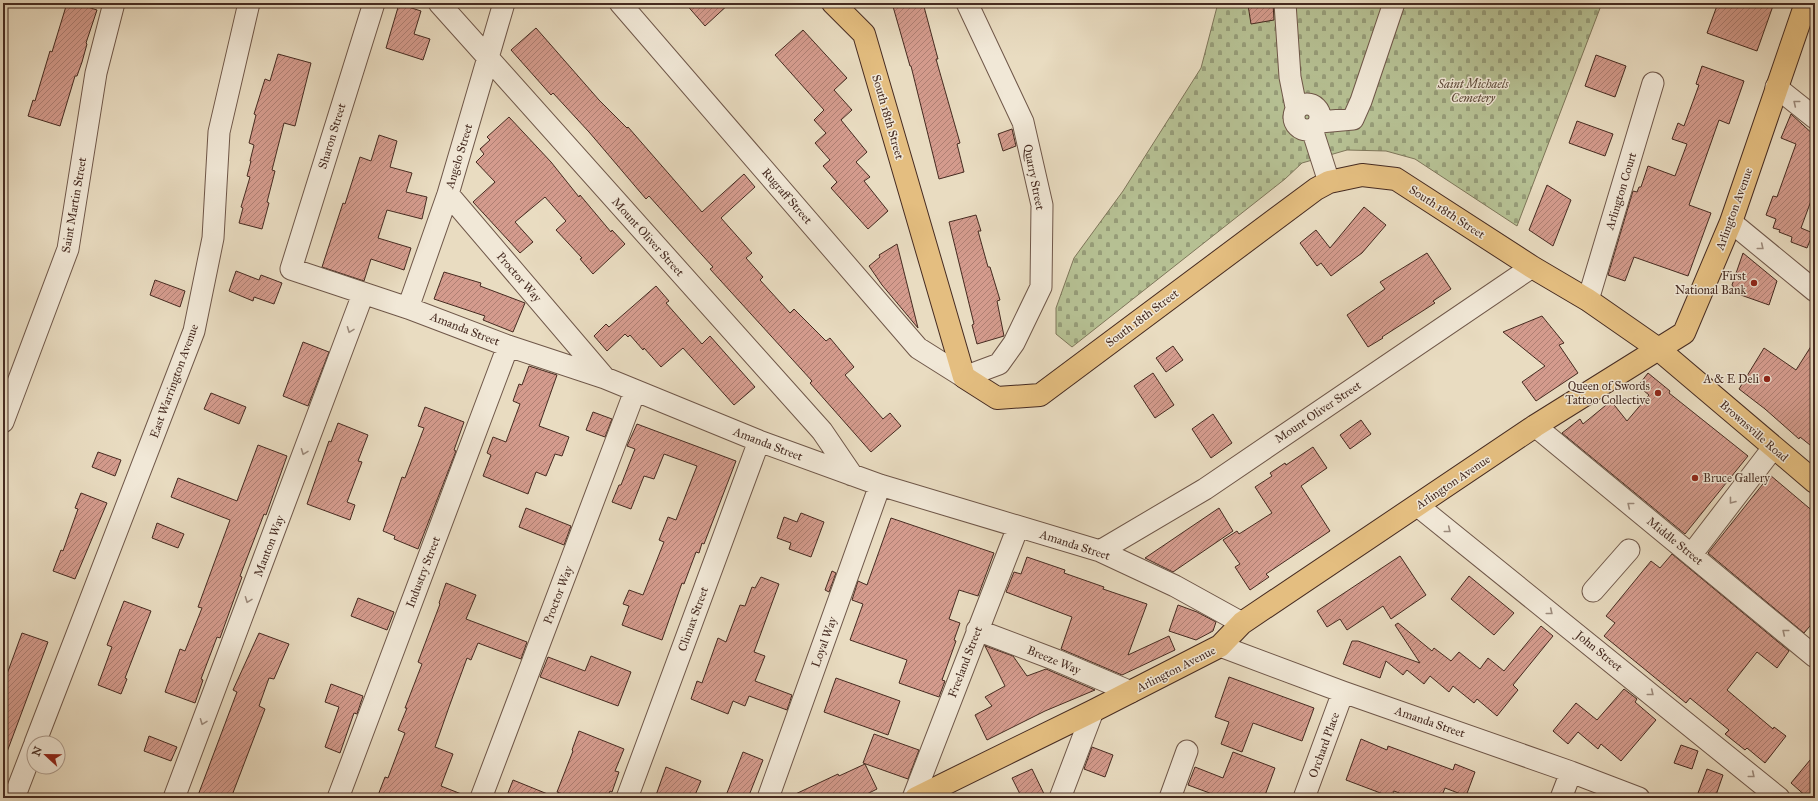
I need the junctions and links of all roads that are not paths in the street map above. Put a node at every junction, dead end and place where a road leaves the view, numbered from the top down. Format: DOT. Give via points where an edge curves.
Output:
graph roads {
  1 [pos="114,3"];
  2 [pos="249,3"];
  3 [pos="374,3"];
  4 [pos="439,3"];
  5 [pos="504,3"];
  6 [pos="620,3"];
  7 [pos="833,3"];
  8 [pos="967,3"];
  9 [pos="1285,3"];
  10 [pos="1394,3"];
  11 [pos="1806,3"];
  12 [pos="488,58"];
  13 [pos="1653,83"];
  14 [pos="1776,87"];
  15 [pos="1815,118"];
  16 [pos="1316,126"];
  17 [pos="1329,182"];
  18 [pos="448,194"];
  19 [pos="1731,222"];
  20 [pos="1532,267"];
  21 [pos="291,269"];
  22 [pos="1815,291"];
  23 [pos="363,294"];
  24 [pos="1588,300"];
  25 [pos="408,308"];
  26 [pos="508,346"];
  27 [pos="1657,348"];
  28 [pos="964,377"];
  29 [pos="605,378"];
  30 [pos="635,391"];
  31 [pos="3,422"];
  32 [pos="1534,426"];
  33 [pos="759,441"];
  34 [pos="1773,448"];
  35 [pos="852,475"];
  36 [pos="1815,482"];
  37 [pos="880,486"];
  38 [pos="1418,506"];
  39 [pos="1018,527"];
  40 [pos="1629,550"];
  41 [pos="1100,551"];
  42 [pos="1691,555"];
  43 [pos="1593,591"];
  44 [pos="1242,623"];
  45 [pos="977,630"];
  46 [pos="1220,646"];
  47 [pos="1815,656"];
  48 [pos="1131,692"];
  49 [pos="1343,692"];
  50 [pos="1093,711"];
  51 [pos="38,735"];
  52 [pos="1187,751"];
  53 [pos="26,767"];
  54 [pos="1571,772"];
  55 [pos="1176,796"];
  56 [pos="14,798"];
  57 [pos="174,798"];
  58 [pos="338,798"];
  59 [pos="481,798"];
  60 [pos="627,798"];
  61 [pos="768,798"];
  62 [pos="914,798"];
  63 [pos="1060,798"];
  64 [pos="1304,798"];
  65 [pos="1561,798"];
  66 [pos="1639,798"];
  67 [pos="1779,798"];
  1 -- 31 [label="street, Saint Martin Street" via="96,73 68,249"];
  2 -- 51 [label="street, East Warrington Avenue" via="219,132 213,238 194,331"];
  3 -- 21 [label="street, Sharon Street"];
  4 -- 12 [label="street, Mount Oliver Street"];
  5 -- 12 [label="street, Angelo Street"];
  6 -- 28 [label="street, Rugraff Street" via="918,348"];
  7 -- 28 [label="main road, South 18th Street" via="864,34"];
  8 -- 28 [label="street, Quarry Street" via="1023,122 1042,205 1042,220 1041,287 1014,343 998,364"];
  9 -- 16 [label="street" via="1290,77 1296,107 1311,104 1317,108 1320,115"];
  10 -- 16 [label="street" via="1361,101 1352,119"];
  11 -- 14 [label="main road, Arlington Avenue"];
  12 -- 18 [label="street, Angelo Street"];
  12 -- 35 [label="street, Mount Oliver Street" via="822,431"];
  13 -- 24 [label="street, Arlington Court"];
  15 -- 14 [label="street, one-way"];
  14 -- 19 [label="main road, Arlington Avenue"];
  16 -- 17 [label="street"];
  17 -- 20 [label="main road, South 18th Street" via="1362,175 1396,179"];
  17 -- 28 [label="main road, South 18th Street" via="1316,189 1040,395 997,398"];
  18 -- 25 [label="street, Angelo Street"];
  18 -- 29 [label="street, Proctor Way"];
  19 -- 22 [label="street, one-way"];
  19 -- 27 [label="main road, Arlington Avenue" via="1684,333"];
  20 -- 24 [label="main road, South 18th Street"];
  20 -- 41 [label="street, Mount Oliver Street" via="1205,489"];
  21 -- 23 [label="street, Amanda Street"];
  23 -- 25 [label="street, Amanda Street"];
  23 -- 57 [label="street, Manton Way, one-way"];
  24 -- 27 [label="main road, South 18th Street"];
  25 -- 26 [label="street, Amanda Street"];
  26 -- 29 [label="street, Amanda Street"];
  26 -- 58 [label="street, Industry Street"];
  27 -- 32 [label="main road, Arlington Avenue"];
  27 -- 34 [label="main road, Brownsville Road"];
  29 -- 30 [label="street, Amanda Street"];
  30 -- 33 [label="street, Amanda Street"];
  30 -- 59 [label="street, Proctor Way"];
  32 -- 38 [label="main road, Arlington Avenue"];
  42 -- 32 [label="street, Middle Street, one-way"];
  33 -- 35 [label="street, Amanda Street"];
  33 -- 60 [label="street, Climax Street"];
  34 -- 36 [label="main road, Brownsville Road"];
  34 -- 42 [label="street, one-way"];
  35 -- 37 [label="street, Amanda Street"];
  37 -- 39 [label="street, Amanda Street"];
  37 -- 61 [label="street, Loyal Way"];
  38 -- 44 [label="main road, Arlington Avenue"];
  38 -- 67 [label="street, John Street, one-way"];
  39 -- 41 [label="street, Amanda Street"];
  39 -- 45 [label="street, Freeland Street"];
  40 -- 43 [label="street"];
  41 -- 44 [label="street, Amanda Street" via="1175,586"];
  47 -- 42 [label="street, Middle Street, one-way"];
  44 -- 46 [label="main road, Arlington Avenue"];
  45 -- 48 [label="street, Breeze Way"];
  45 -- 62 [label="street, Freeland Street"];
  46 -- 48 [label="main road, Arlington Avenue"];
  46 -- 49 [label="street, Amanda Street"];
  48 -- 50 [label="main road, Arlington Avenue"];
  49 -- 54 [label="street, Amanda Street"];
  49 -- 64 [label="street, Orchard Place"];
  50 -- 62 [label="main road, Arlington Avenue"];
  50 -- 63 [label="street"];
  52 -- 55 [label="street"];
  53 -- 56 [label="street"];
  54 -- 65 [label="street"];
  54 -- 66 [label="street, Amanda Street"];
}
